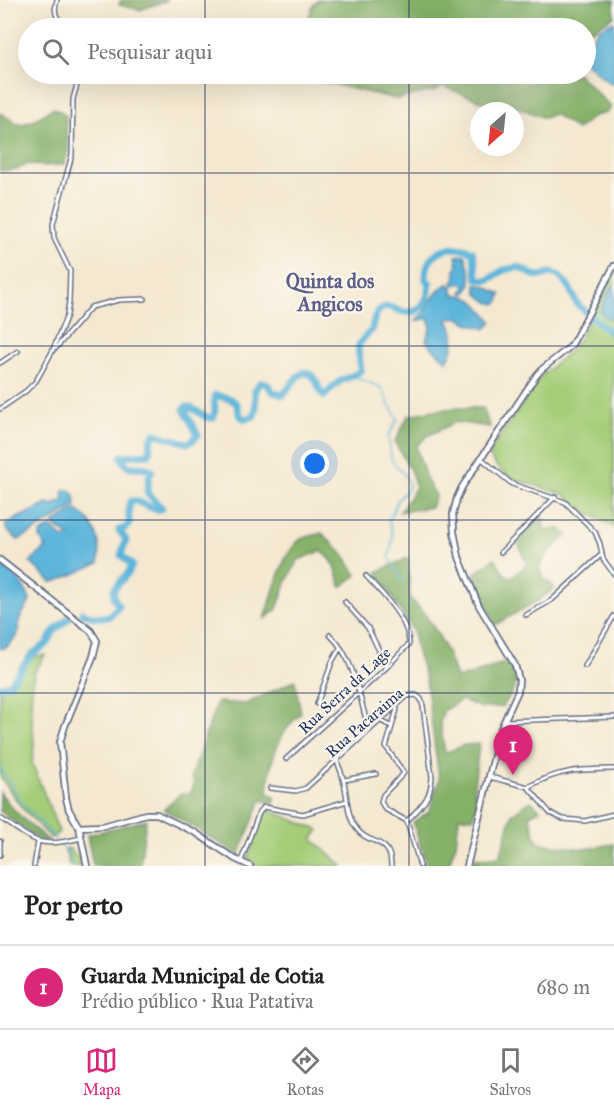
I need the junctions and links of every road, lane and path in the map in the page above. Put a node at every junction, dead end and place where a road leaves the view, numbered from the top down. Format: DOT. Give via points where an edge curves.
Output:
graph roads {
  1 [pos="57,0"];
  2 [pos="58,18"];
  3 [pos="77,84"];
  4 [pos="614,266"];
  5 [pos="145,298"];
  6 [pos="18,351"];
  7 [pos="52,352"];
  8 [pos="0,363"];
  9 [pos="0,409"];
  10 [pos="482,459"];
  11 [pos="555,497"];
  12 [pos="501,552"];
  13 [pos="601,555"];
  14 [pos="0,560"];
  15 [pos="614,574"];
  16 [pos="366,576"];
  17 [pos="345,602"];
  18 [pos="526,615"];
  19 [pos="614,616"];
  20 [pos="612,626"];
  21 [pos="330,635"];
  22 [pos="340,648"];
  23 [pos="585,666"];
  24 [pos="387,667"];
  25 [pos="359,692"];
  26 [pos="317,704"];
  27 [pos="398,706"];
  28 [pos="614,717"];
  29 [pos="381,721"];
  30 [pos="503,721"];
  31 [pos="391,726"];
  32 [pos="369,731"];
  33 [pos="286,759"];
  34 [pos="337,761"];
  35 [pos="614,769"];
  36 [pos="376,774"];
  37 [pos="490,777"];
  38 [pos="344,780"];
  39 [pos="528,787"];
  40 [pos="270,788"];
  41 [pos="347,801"];
  42 [pos="614,814"];
  43 [pos="0,818"];
  44 [pos="407,821"];
  45 [pos="79,827"];
  46 [pos="81,838"];
  47 [pos="0,841"];
  48 [pos="38,842"];
  49 [pos="0,855"];
  50 [pos="241,862"];
  51 [pos="34,866"];
  52 [pos="87,866"];
  53 [pos="250,866"];
  54 [pos="391,866"];
  55 [pos="420,866"];
  56 [pos="467,866"];
  1 -- 2 [label="street" via="54,11"];
  3 -- 7 [label="street" via="73,99 72,155 53,224 54,238 68,262 69,302"];
  4 -- 10 [label="main road" via="571,346 541,370"];
  5 -- 7 [label="street" via="91,307"];
  6 -- 8 [label="street"];
  7 -- 9 [label="street" via="32,386"];
  10 -- 11 [label="street" via="512,484"];
  10 -- 30 [label="main road" via="457,498 453,522 459,556 475,598 518,673 518,691"];
  11 -- 12 [label="street"];
  11 -- 13 [label="street" via="595,532"];
  13 -- 15 [label="street"];
  13 -- 18 [label="street" via="552,600"];
  14 -- 45 [label="main road" via="91,631 97,641 60,742 66,798"];
  16 -- 24 [label="street, Rua Serra da Lage" via="391,603 409,636 407,647"];
  17 -- 24 [label="street" via="368,628"];
  19 -- 20 [label="street"];
  20 -- 23 [label="street"];
  21 -- 22 [label="street"];
  22 -- 25 [label="street"];
  22 -- 26 [label="street"];
  24 -- 25 [label="street, Rua Serra da Lage"];
  25 -- 32 [label="street"];
  25 -- 33 [label="street, Rua Serra da Lage"];
  27 -- 29 [label="street, Rua Pacaraima"];
  27 -- 31 [label="street"];
  27 -- 44 [label="street, Rua Pacaraima" via="410,695 421,699 432,777 428,798"];
  28 -- 30 [label="street"];
  29 -- 31 [label="street"];
  29 -- 32 [label="street, Rua Pacaraima"];
  30 -- 37 [label="main road"];
  31 -- 44 [label="street" via="386,747 404,773 381,802"];
  32 -- 34 [label="street, Rua Pacaraima"];
  34 -- 38 [label="street"];
  34 -- 40 [label="street, Rua Pacaraima" via="301,790"];
  35 -- 39 [label="street" via="572,770"];
  36 -- 38 [label="street"];
  37 -- 39 [label="street"];
  37 -- 56 [label="main road"];
  38 -- 41 [label="street"];
  39 -- 42 [label="street" via="550,813 563,819 585,821"];
  41 -- 50 [label="street" via="303,814 264,807"];
  41 -- 54 [label="street" via="356,829 389,851"];
  43 -- 48 [label="street"];
  44 -- 55 [label="street"];
  45 -- 46 [label="main road"];
  45 -- 50 [label="main road" via="157,814 202,836"];
  46 -- 48 [label="street"];
  46 -- 52 [label="main road"];
  47 -- 49 [label="street"];
  48 -- 51 [label="street"];
  50 -- 53 [label="main road"];
}
